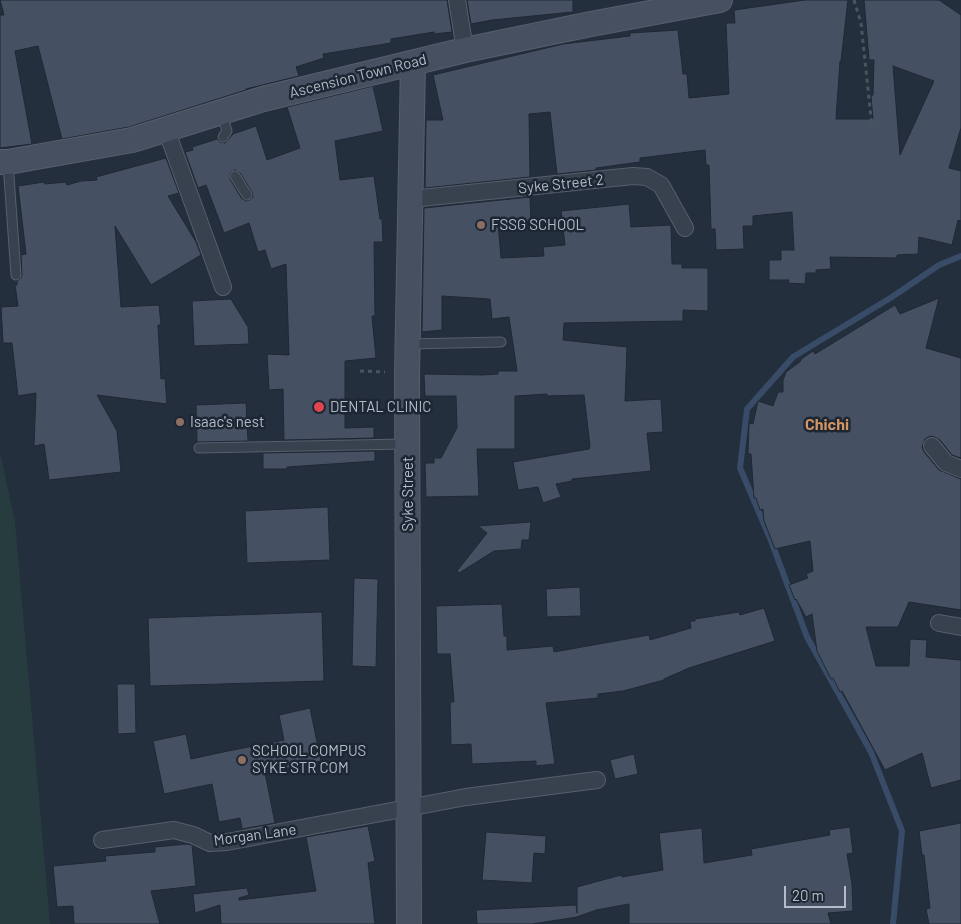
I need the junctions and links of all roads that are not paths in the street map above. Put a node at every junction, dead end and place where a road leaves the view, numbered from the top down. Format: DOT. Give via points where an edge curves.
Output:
graph roads {
  1 [pos="457,0"];
  2 [pos="720,0"];
  3 [pos="464,50"];
  4 [pos="412,63"];
  5 [pos="221,112"];
  6 [pos="166,129"];
  7 [pos="223,137"];
  8 [pos="4,162"];
  9 [pos="235,176"];
  10 [pos="247,195"];
  11 [pos="411,199"];
  12 [pos="685,228"];
  13 [pos="16,275"];
  14 [pos="223,287"];
  15 [pos="501,342"];
  16 [pos="407,344"];
  17 [pos="408,444"];
  18 [pos="932,446"];
  19 [pos="198,448"];
  20 [pos="961,469"];
  21 [pos="939,623"];
  22 [pos="961,627"];
  23 [pos="597,780"];
  24 [pos="408,809"];
  25 [pos="102,840"];
  26 [pos="409,924"];
  1 -- 3 [label="street"];
  2 -- 3 [label="main road, Ascension Town Road"];
  3 -- 4 [label="main road, Ascension Town Road"];
  4 -- 5 [label="main road, Ascension Town Road"];
  4 -- 11 [label="main road, Syke Street"];
  5 -- 6 [label="main road, Ascension Town Road"];
  5 -- 7 [label="lane" via="227,131"];
  6 -- 8 [label="main road, Ascension Town Road" via="132,140"];
  6 -- 14 [label="street"];
  8 -- 13 [label="lane"];
  9 -- 10 [label="lane"];
  11 -- 12 [label="street, Syke Street 2" via="648,177 661,184"];
  11 -- 16 [label="main road, Syke Street"];
  15 -- 16 [label="lane"];
  16 -- 17 [label="main road, Syke Street"];
  17 -- 19 [label="lane"];
  17 -- 24 [label="main road, Syke Street"];
  18 -- 20 [label="street" via="946,463"];
  21 -- 22 [label="street"];
  23 -- 24 [label="street, Morgan Lane" via="466,797"];
  24 -- 25 [label="street, Morgan Lane" via="210,844 174,830"];
  24 -- 26 [label="main road, Syke Street"];
}
